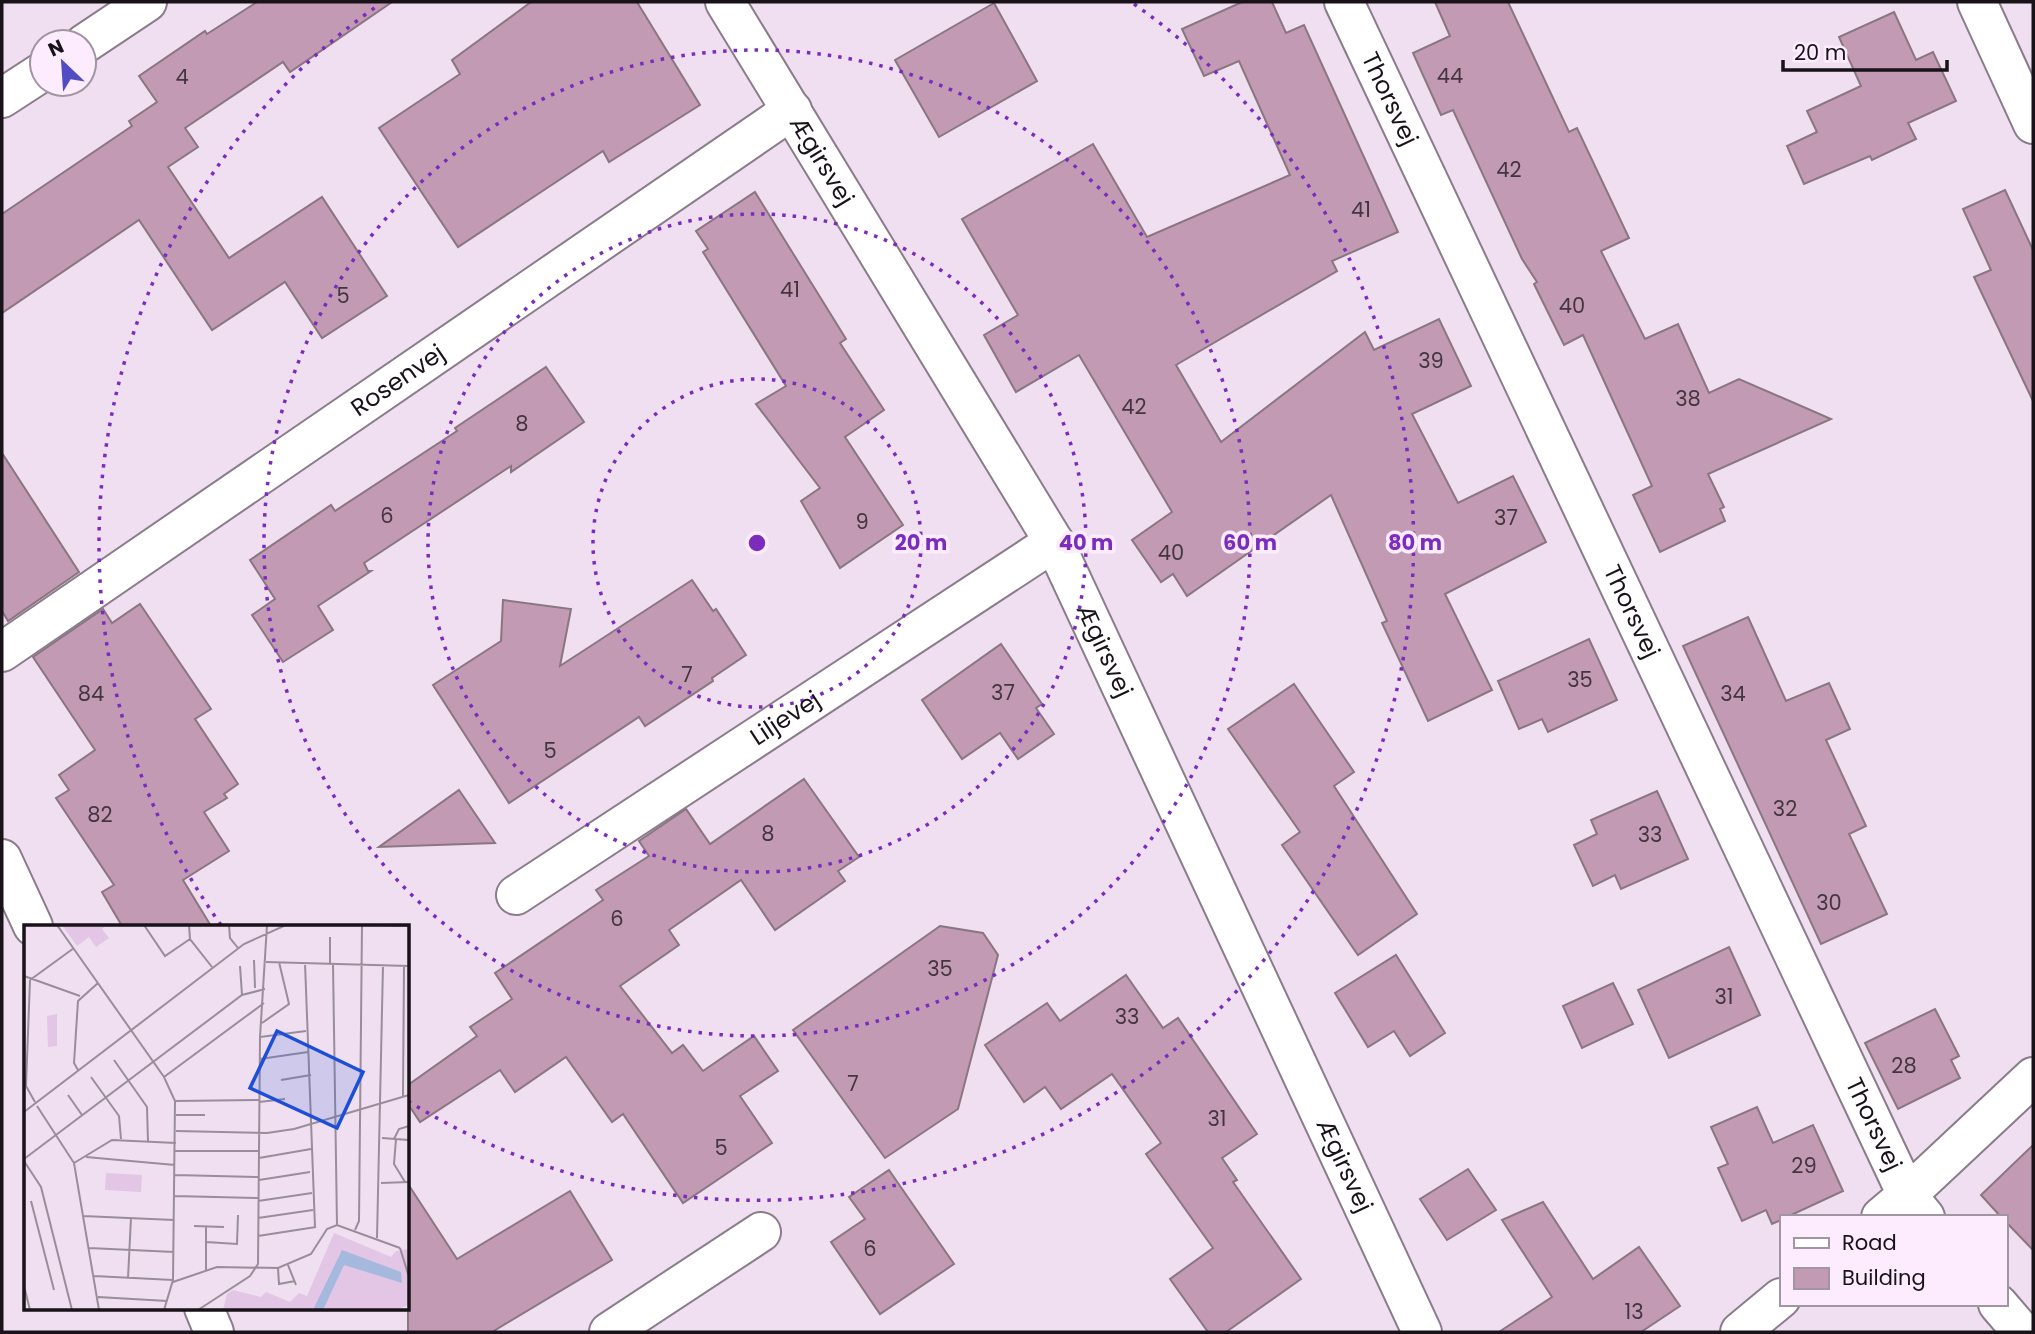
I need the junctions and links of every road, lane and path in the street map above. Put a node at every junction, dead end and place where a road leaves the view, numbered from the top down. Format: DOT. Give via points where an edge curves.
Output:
graph roads {
  1 [pos="147,2"];
  2 [pos="725,2"];
  3 [pos="1344,2"];
  4 [pos="1977,2"];
  5 [pos="98,35"];
  6 [pos="28,81"];
  7 [pos="2,98"];
  8 [pos="792,110"];
  9 [pos="2033,124"];
  10 [pos="1054,542"];
  11 [pos="2,652"];
  12 [pos="2,859"];
  13 [pos="516,895"];
  14 [pos="33,925"];
  15 [pos="2033,1077"];
  16 [pos="1905,1210"];
  17 [pos="761,1232"];
  18 [pos="1780,1299"];
  19 [pos="2000,1306"];
  20 [pos="205,1310"];
  21 [pos="214,1332"];
  22 [pos="609,1332"];
  23 [pos="1422,1332"];
  24 [pos="1740,1332"];
  25 [pos="2021,1332"];
  1 -- 5 [label="street"];
  2 -- 8 [label="street, Ægirsvej"];
  3 -- 16 [label="street, Thorsvej"];
  4 -- 9 [label="street"];
  6 -- 7 [label="street"];
  8 -- 10 [label="street, Ægirsvej"];
  8 -- 11 [label="street, Rosenvej"];
  10 -- 13 [label="street, Liljevej"];
  10 -- 23 [label="street, Ægirsvej"];
  12 -- 14 [label="street"];
  15 -- 16 [label="street"];
  17 -- 22 [label="street"];
  18 -- 24 [label="street"];
  19 -- 25 [label="street"];
  20 -- 21 [label="street"];
}
